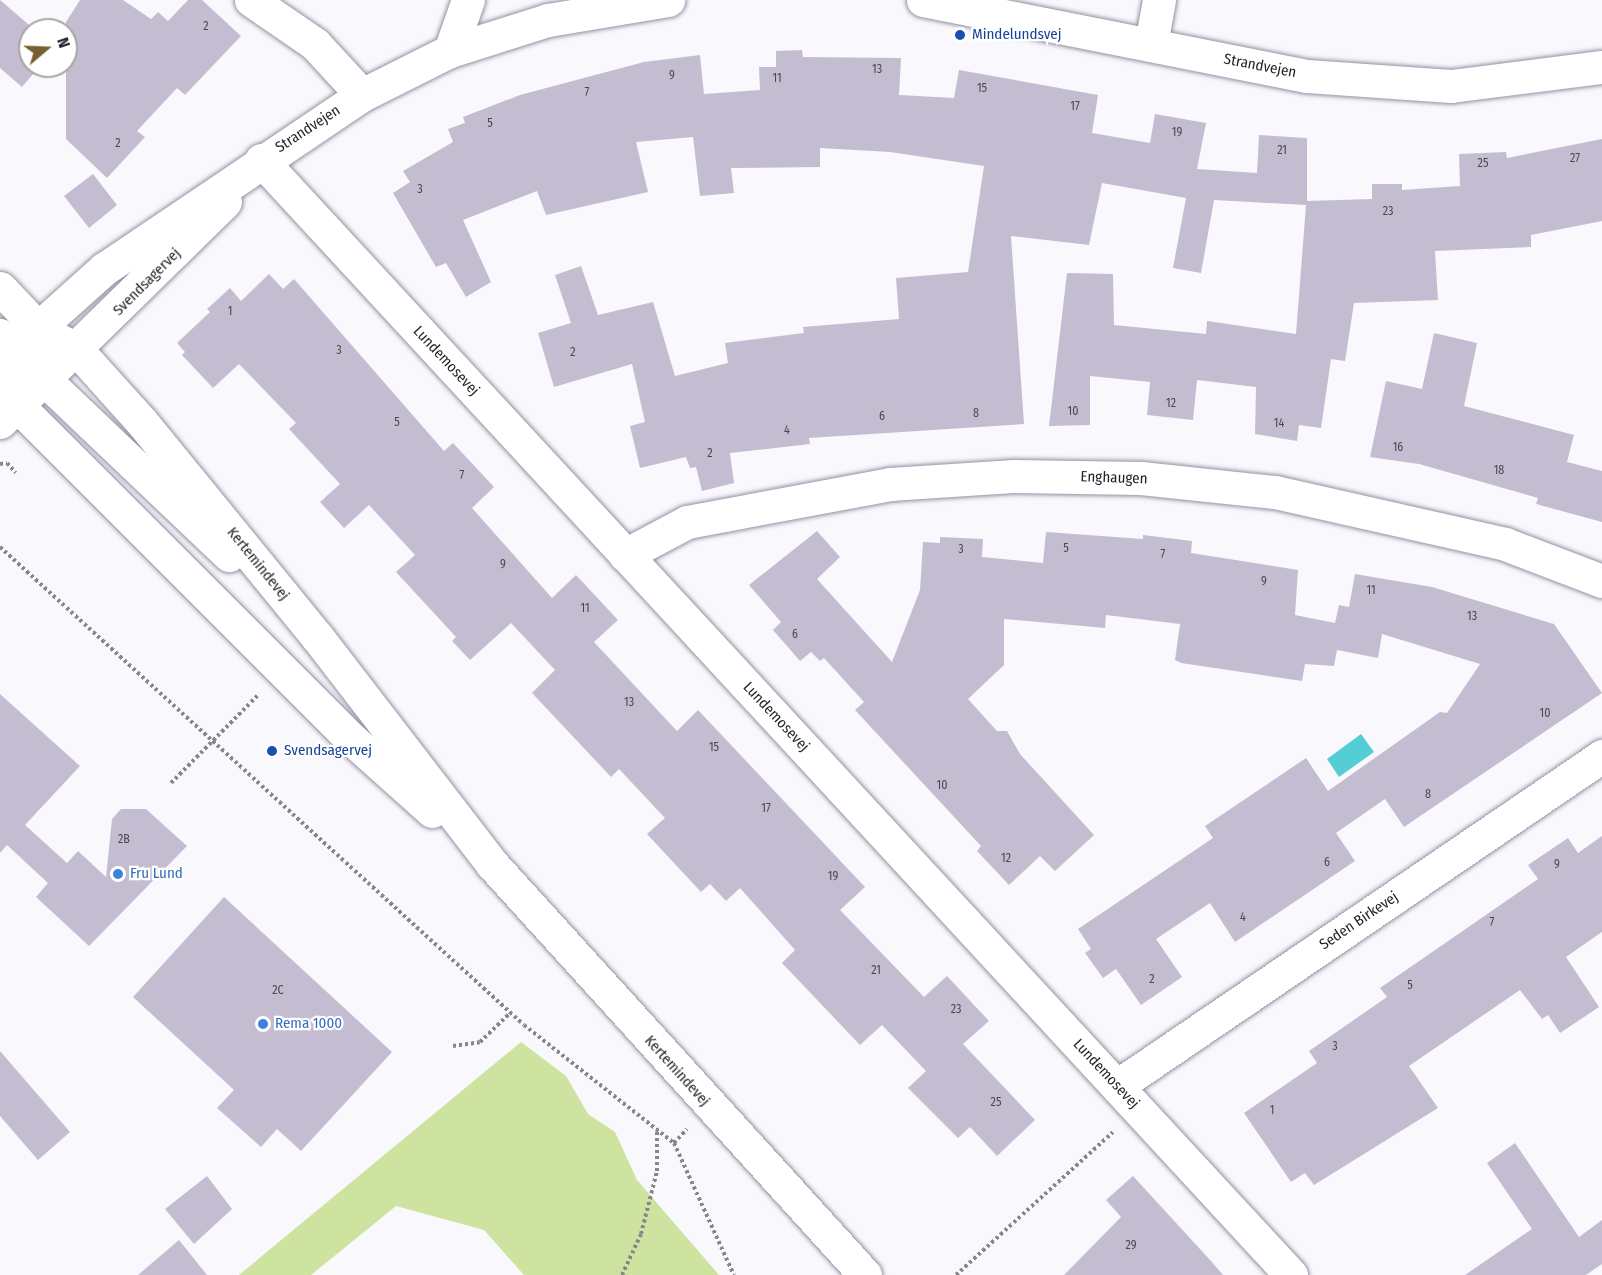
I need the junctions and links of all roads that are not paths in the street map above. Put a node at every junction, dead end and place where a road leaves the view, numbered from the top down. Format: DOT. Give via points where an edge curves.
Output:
graph roads {
  1 [pos="251,0"];
  2 [pos="468,0"];
  3 [pos="668,0"];
  4 [pos="922,0"];
  5 [pos="1159,0"];
  6 [pos="608,4"];
  7 [pos="1151,44"];
  8 [pos="450,51"];
  9 [pos="1602,67"];
  10 [pos="362,95"];
  11 [pos="261,160"];
  12 [pos="0,288"];
  13 [pos="11,350"];
  14 [pos="77,350"];
  15 [pos="45,380"];
  16 [pos="6,405"];
  17 [pos="625,555"];
  18 [pos="1602,581"];
  19 [pos="318,638"];
  20 [pos="1602,756"];
  21 [pos="492,864"];
  22 [pos="1127,1097"];
  23 [pos="865,1275"];
  24 [pos="1292,1275"];
  1 -- 10 [label="street" via="315,44"];
  2 -- 8 [label="street"];
  3 -- 6 [label="street, Strandvejen"];
  4 -- 7 [label="street, Strandvejen"];
  5 -- 7 [label="street"];
  6 -- 8 [label="street, Strandvejen"];
  7 -- 9 [label="street, Strandvejen" via="1307,76 1451,86"];
  8 -- 10 [label="street, Strandvejen"];
  10 -- 11 [label="street, Strandvejen"];
  11 -- 13 [label="street, Strandvejen" via="104,269"];
  11 -- 14 [label="street, Svendsagervej" via="221,206"];
  11 -- 17 [label="street, Lundemosevej"];
  12 -- 13 [label="street"];
  13 -- 14 [label="street"];
  13 -- 15 [label="street" via="24,371"];
  14 -- 15 [label="street, Svendsagervej"];
  14 -- 19 [label="street, Kertemindevej"];
  15 -- 16 [label="street, Svendsagervej"];
  15 -- 19 [label="street"];
  16 -- 21 [label="street, Kertemindevej" via="347,735"];
  17 -- 18 [label="street, Enghaugen" via="687,522 890,484 1013,476 1141,478 1275,492 1505,544"];
  17 -- 22 [label="street, Lundemosevej"];
  19 -- 21 [label="street, Kertemindevej"];
  20 -- 22 [label="street, Seden Birkevej"];
  21 -- 23 [label="street, Kertemindevej"];
  22 -- 24 [label="street, Lundemosevej"];
}
